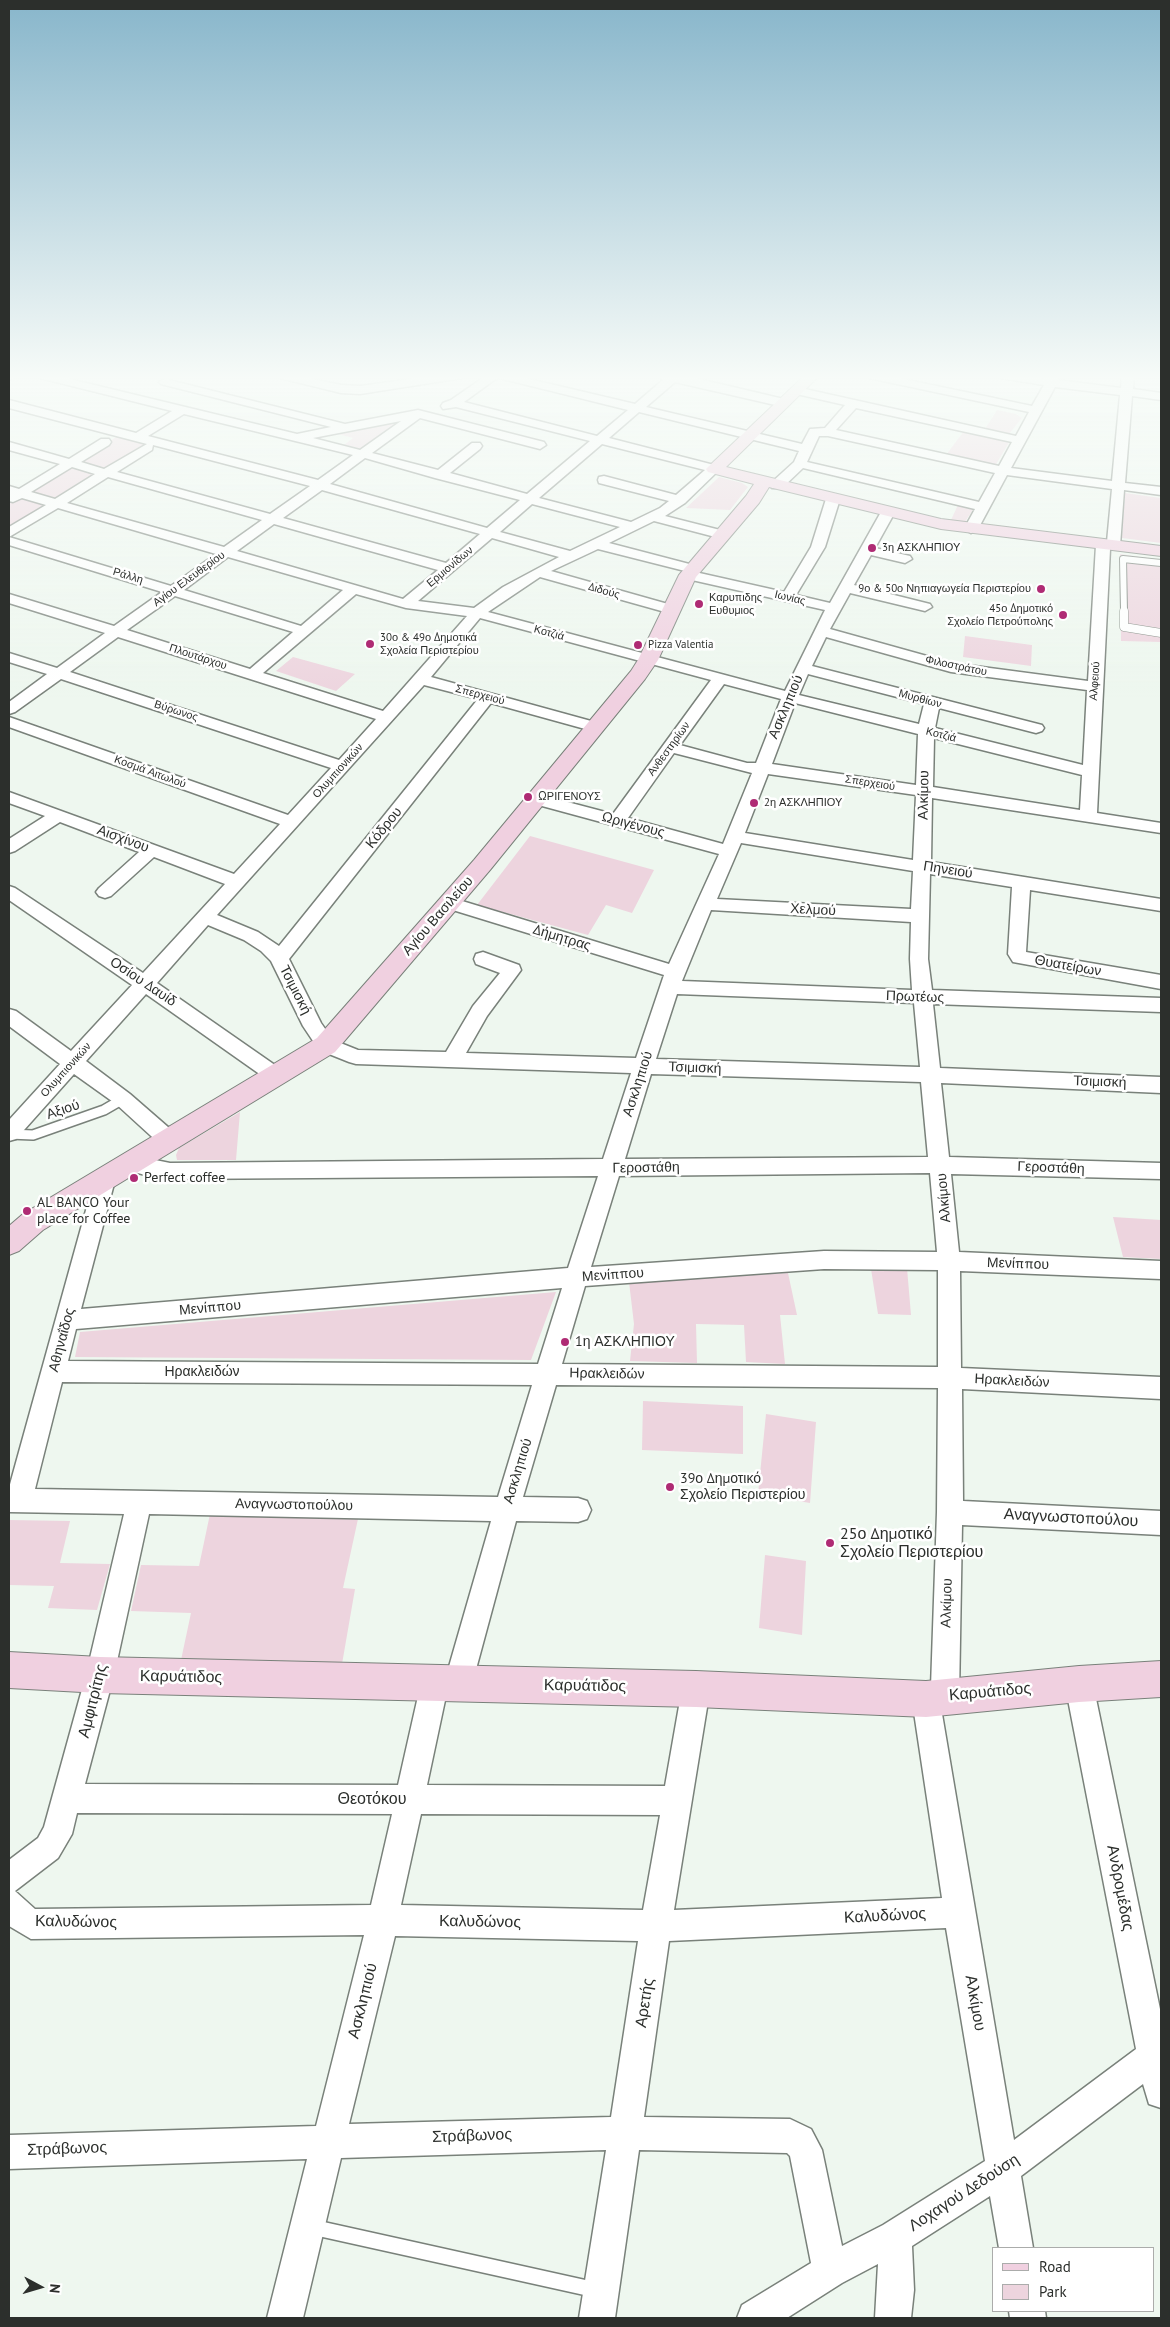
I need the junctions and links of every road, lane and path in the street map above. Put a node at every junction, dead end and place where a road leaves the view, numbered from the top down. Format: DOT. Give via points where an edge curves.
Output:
graph roads {
  1 [pos="31,484"];
  2 [pos="89,484"];
  3 [pos="149,484"];
  4 [pos="315,484"];
  5 [pos="474,484"];
  6 [pos="548,484"];
  7 [pos="618,484"];
  8 [pos="698,484"];
  9 [pos="771,484"];
  10 [pos="884,484"];
  11 [pos="996,484"];
  12 [pos="1098,484"];
  13 [pos="320,485"];
  14 [pos="1118,486"];
  15 [pos="1161,491"];
  16 [pos="15,492"];
  17 [pos="531,498"];
  18 [pos="833,499"];
  19 [pos="680,500"];
  20 [pos="9,501"];
  21 [pos="56,504"];
  22 [pos="984,507"];
  23 [pos="888,512"];
  24 [pos="654,517"];
  25 [pos="275,518"];
  26 [pos="630,526"];
  27 [pos="971,528"];
  28 [pos="491,532"];
  29 [pos="9,533"];
  30 [pos="723,535"];
  31 [pos="9,541"];
  32 [pos="596,544"];
  33 [pos="1108,546"];
  34 [pos="868,550"];
  35 [pos="1161,551"];
  36 [pos="226,553"];
  37 [pos="571,556"];
  38 [pos="905,559"];
  39 [pos="1161,564"];
  40 [pos="448,568"];
  41 [pos="538,572"];
  42 [pos="690,572"];
  43 [pos="847,588"];
  44 [pos="174,590"];
  45 [pos="352,590"];
  46 [pos="788,597"];
  47 [pos="9,598"];
  48 [pos="406,604"];
  49 [pos="925,607"];
  50 [pos="834,608"];
  51 [pos="670,609"];
  52 [pos="477,614"];
  53 [pos="304,631"];
  54 [pos="821,631"];
  55 [pos="117,632"];
  56 [pos="1161,633"];
  57 [pos="9,656"];
  58 [pos="648,660"];
  59 [pos="803,668"];
  60 [pos="59,673"];
  61 [pos="252,674"];
  62 [pos="720,678"];
  63 [pos="421,679"];
  64 [pos="1094,686"];
  65 [pos="488,697"];
  66 [pos="790,697"];
  67 [pos="932,702"];
  68 [pos="9,709"];
  69 [pos="387,717"];
  70 [pos="9,722"];
  71 [pos="596,727"];
  72 [pos="1036,728"];
  73 [pos="926,732"];
  74 [pos="670,747"];
  75 [pos="342,766"];
  76 [pos="761,769"];
  77 [pos="1091,772"];
  78 [pos="924,791"];
  79 [pos="9,798"];
  80 [pos="537,798"];
  81 [pos="58,816"];
  82 [pos="1088,817"];
  83 [pos="618,820"];
  84 [pos="291,822"];
  85 [pos="1161,828"];
  86 [pos="732,844"];
  87 [pos="9,847"];
  88 [pos="152,850"];
  89 [pos="923,866"];
  90 [pos="237,882"];
  91 [pos="1021,882"];
  92 [pos="9,892"];
  93 [pos="105,892"];
  94 [pos="449,903"];
  95 [pos="706,904"];
  96 [pos="1161,905"];
  97 [pos="920,916"];
  98 [pos="205,917"];
  99 [pos="279,958"];
  100 [pos="483,959"];
  101 [pos="672,979"];
  102 [pos="1161,982"];
  103 [pos="145,984"];
  104 [pos="921,998"];
  105 [pos="1161,1005"];
  106 [pos="9,1016"];
  107 [pos="326,1045"];
  108 [pos="452,1059"];
  109 [pos="73,1062"];
  110 [pos="643,1067"];
  111 [pos="275,1075"];
  112 [pos="931,1075"];
  113 [pos="1161,1086"];
  114 [pos="123,1099"];
  115 [pos="9,1133"];
  116 [pos="169,1140"];
  117 [pos="131,1163"];
  118 [pos="941,1165"];
  119 [pos="610,1168"];
  120 [pos="1161,1172"];
  121 [pos="104,1180"];
  122 [pos="9,1243"];
  123 [pos="949,1261"];
  124 [pos="1161,1270"];
  125 [pos="576,1277"];
  126 [pos="67,1320"];
  127 [pos="53,1371"];
  128 [pos="548,1374"];
  129 [pos="951,1378"];
  130 [pos="1161,1388"];
  131 [pos="14,1500"];
  132 [pos="139,1502"];
  133 [pos="506,1509"];
  134 [pos="578,1510"];
  135 [pos="950,1512"];
  136 [pos="1161,1523"];
  137 [pos="9,1670"];
  138 [pos="100,1676"];
  139 [pos="1161,1679"];
  140 [pos="447,1683"];
  141 [pos="1079,1684"];
  142 [pos="696,1689"];
  143 [pos="936,1697"];
  144 [pos="68,1798"];
  145 [pos="410,1799"];
  146 [pos="676,1800"];
  147 [pos="9,1880"];
  148 [pos="9,1904"];
  149 [pos="959,1912"];
  150 [pos="383,1920"];
  151 [pos="656,1926"];
  152 [pos="1158,2053"];
  153 [pos="1161,2092"];
  154 [pos="625,2132"];
  155 [pos="328,2140"];
  156 [pos="9,2152"];
  157 [pos="1003,2169"];
  158 [pos="307,2226"];
  159 [pos="895,2237"];
  160 [pos="1016,2247"];
  161 [pos="830,2271"];
  162 [pos="599,2305"];
  163 [pos="285,2318"];
  164 [pos="755,2318"];
  165 [pos="893,2318"];
  1 -- 16 [label="street"];
  2 -- 21 [label="street"];
  3 -- 25 [label="street"];
  4 -- 13 [label="street"];
  5 -- 17 [label="street"];
  6 -- 17 [label="street, Ερμιονίδων"];
  7 -- 19 [label="street"];
  8 -- 19 [label="street, Ολυμπιονικών"];
  9 -- 18 [label="street"];
  9 -- 30 [label="street, Αγίου Βασιλείου" via="753,499"];
  10 -- 22 [label="street"];
  11 -- 22 [label="street"];
  12 -- 14 [label="street"];
  13 -- 25 [label="street, Αγίου Ελευθερίου"];
  13 -- 28 [label="street"];
  14 -- 15 [label="street"];
  14 -- 33 [label="street, Αλφειού"];
  16 -- 20 [label="street"];
  16 -- 21 [label="street, Κοτζιά"];
  17 -- 26 [label="street"];
  17 -- 28 [label="street, Ερμιονίδων"];
  18 -- 23 [label="street"];
  18 -- 46 [label="street" via="818,547"];
  19 -- 24 [label="street, Ολυμπιονικών"];
  21 -- 29 [label="street"];
  21 -- 36 [label="street, Κοτζιά"];
  22 -- 27 [label="street"];
  23 -- 27 [label="street"];
  23 -- 34 [label="street, Ασκληπιού"];
  24 -- 26 [label="street, Ολυμπιονικών"];
  24 -- 30 [label="street"];
  25 -- 36 [label="street, Αγίου Ελευθερίου"];
  25 -- 40 [label="street"];
  26 -- 32 [label="street, Ολυμπιονικών"];
  27 -- 33 [label="street"];
  28 -- 37 [label="street"];
  28 -- 40 [label="street, Ερμιονίδων"];
  30 -- 42 [label="street, Αγίου Βασιλείου"];
  31 -- 44 [label="street, Ράλλη"];
  32 -- 37 [label="street, Ολυμπιονικών"];
  32 -- 42 [label="street, Ιωνίας"];
  33 -- 35 [label="street"];
  33 -- 64 [label="street, Αλφειού"];
  34 -- 38 [label="street"];
  34 -- 43 [label="street, Ασκληπιού"];
  36 -- 44 [label="street, Αγίου Ελευθερίου"];
  36 -- 45 [label="street, Κοτζιά"];
  37 -- 41 [label="street, Ολυμπιονικών"];
  39 -- 56 [label="lane" via="1123,559 1124,628"];
  40 -- 48 [label="street, Ερμιονίδων"];
  41 -- 51 [label="street, Διδούς"];
  41 -- 52 [label="street, Ολυμπιονικών"];
  42 -- 46 [label="street, Ιωνίας"];
  42 -- 51 [label="street, Αγίου Βασιλείου"];
  43 -- 49 [label="street"];
  43 -- 50 [label="street, Ασκληπιού"];
  44 -- 53 [label="street, Ράλλη"];
  44 -- 55 [label="street, Αγίου Ελευθερίου"];
  45 -- 48 [label="street, Κοτζιά"];
  45 -- 53 [label="street"];
  46 -- 50 [label="street, Ιωνίας"];
  47 -- 55 [label="street, Πλουτάρχου"];
  48 -- 52 [label="street, Κοτζιά"];
  50 -- 54 [label="street, Ασκληπιού"];
  51 -- 58 [label="street, Αγίου Βασιλείου"];
  52 -- 58 [label="street, Κοτζιά"];
  52 -- 63 [label="street, Ολυμπιονικών"];
  53 -- 61 [label="street"];
  54 -- 59 [label="street, Ασκληπιού"];
  54 -- 64 [label="street, Φιλοστράτου" via="951,667"];
  55 -- 60 [label="street, Αγίου Ελευθερίου"];
  55 -- 61 [label="street, Πλουτάρχου"];
  57 -- 60 [label="street, Βύρωνος"];
  58 -- 62 [label="street, Κοτζιά"];
  58 -- 71 [label="street, Αγίου Βασιλείου"];
  59 -- 66 [label="street, Ασκληπιού"];
  59 -- 67 [label="street, Μυρθίων"];
  60 -- 68 [label="street, Αγίου Ελευθερίου"];
  60 -- 75 [label="street, Βύρωνος"];
  61 -- 69 [label="street, Πλουτάρχου"];
  62 -- 66 [label="street, Κοτζιά"];
  62 -- 74 [label="street, Ανθεστηρίων"];
  63 -- 65 [label="street, Σπερχειού"];
  63 -- 69 [label="street, Ολυμπιονικών"];
  64 -- 77 [label="street, Αλφειού"];
  65 -- 71 [label="street, Σπερχειού"];
  65 -- 99 [label="street, Κόδρου"];
  66 -- 73 [label="street, Κοτζιά"];
  66 -- 76 [label="street, Ασκληπιού"];
  67 -- 72 [label="street, Μυρθίων"];
  67 -- 73 [label="street, Αλκίμου"];
  69 -- 75 [label="street, Ολυμπιονικών"];
  70 -- 84 [label="street, Κοσμά Αιτωλού"];
  71 -- 80 [label="street, Αγίου Βασιλείου"];
  73 -- 77 [label="street, Κοτζιά"];
  73 -- 78 [label="street, Αλκίμου"];
  74 -- 76 [label="street, Σπερχειού"];
  74 -- 83 [label="street, Ανθεστηρίων"];
  75 -- 84 [label="street, Ολυμπιονικών"];
  76 -- 78 [label="street, Σπερχειού" via="781,769"];
  76 -- 86 [label="street, Ασκληπιού"];
  77 -- 82 [label="street, Αλφειού"];
  78 -- 82 [label="street, Σπερχειού"];
  78 -- 89 [label="street, Αλκίμου"];
  79 -- 81 [label="street, Αισχίνου"];
  80 -- 83 [label="street, Ωριγένους"];
  80 -- 94 [label="street, Αγίου Βασιλείου"];
  81 -- 87 [label="street"];
  81 -- 88 [label="street, Αισχίνου"];
  82 -- 85 [label="street, Σπερχειού"];
  83 -- 86 [label="street, Ωριγένους"];
  84 -- 90 [label="street, Ολυμπιονικών"];
  86 -- 89 [label="street, Πηνειού"];
  86 -- 95 [label="street, Ασκληπιού"];
  88 -- 90 [label="street, Αισχίνου"];
  88 -- 93 [label="street"];
  89 -- 91 [label="street, Πηνειού"];
  89 -- 97 [label="street, Αλκίμου"];
  90 -- 98 [label="street, Ολυμπιονικών"];
  91 -- 96 [label="street, Πηνειού"];
  91 -- 102 [label="street, Θυατείρων" via="1017,954 1020,957"];
  92 -- 103 [label="street, Οσίου Δαυίδ"];
  94 -- 101 [label="street, Δήμητρας"];
  94 -- 107 [label="street, Αγίου Βασιλείου"];
  95 -- 97 [label="street, Χελμού"];
  95 -- 101 [label="street, Ασκληπιού"];
  97 -- 104 [label="street, Αλκίμου" via="918,958"];
  98 -- 99 [label="street, Τσιμισκή" via="252,936"];
  98 -- 103 [label="street, Ολυμπιονικών"];
  99 -- 107 [label="street, Τσιμισκή"];
  100 -- 108 [label="street" via="512,970 480,1012"];
  101 -- 104 [label="street, Πρωτέως" via="692,989"];
  101 -- 110 [label="street, Ασκληπιού"];
  103 -- 109 [label="street, Ολυμπιονικών"];
  103 -- 111 [label="street, Οσίου Δαυίδ"];
  104 -- 105 [label="street, Πρωτέως"];
  104 -- 112 [label="street, Αλκίμου"];
  106 -- 109 [label="street"];
  107 -- 108 [label="street, Τσιμισκή" via="356,1057"];
  107 -- 111 [label="street, Αγίου Βασιλείου"];
  108 -- 110 [label="street, Τσιμισκή"];
  109 -- 114 [label="street"];
  109 -- 115 [label="street, Ολυμπιονικών"];
  110 -- 112 [label="street, Τσιμισκή"];
  110 -- 119 [label="street, Ασκληπιού"];
  111 -- 116 [label="street, Αγίου Βασιλείου"];
  112 -- 113 [label="street, Τσιμισκή"];
  112 -- 118 [label="street, Αλκίμου"];
  114 -- 115 [label="lane, Αξιού" via="104,1110 33,1135"];
  114 -- 116 [label="street"];
  116 -- 117 [label="street, Αγίου Βασιλείου"];
  117 -- 119 [label="street, Γεροστάθη" via="170,1171"];
  117 -- 121 [label="street, Αγίου Βασιλείου"];
  118 -- 119 [label="street, Γεροστάθη"];
  118 -- 120 [label="street, Γεροστάθη"];
  118 -- 123 [label="street, Αλκίμου"];
  119 -- 125 [label="street, Ασκληπιού"];
  121 -- 122 [label="street, Αγίου Βασιλείου" via="33,1222"];
  121 -- 126 [label="street, Αθηναΐδος"];
  123 -- 124 [label="street, Μενίππου"];
  123 -- 125 [label="street, Μενίππου" via="824,1260"];
  123 -- 129 [label="street, Αλκίμου"];
  125 -- 126 [label="street, Μενίππου"];
  125 -- 128 [label="street, Ασκληπιού"];
  126 -- 127 [label="street, Αθηναΐδος"];
  127 -- 128 [label="street, Ηρακλειδών"];
  127 -- 131 [label="street, Αθηναΐδος"];
  128 -- 129 [label="street, Ηρακλειδών"];
  128 -- 133 [label="street, Ασκληπιού"];
  129 -- 130 [label="street, Ηρακλειδών"];
  129 -- 135 [label="street, Αλκίμου"];
  131 -- 132 [label="street, Αναγνωστοπούλου"];
  132 -- 133 [label="street, Αναγνωστοπούλου"];
  132 -- 138 [label="street, Αμφιτρίτης"];
  133 -- 134 [label="street, Αναγνωστοπούλου"];
  133 -- 140 [label="street, Ασκληπιού"];
  135 -- 136 [label="street, Αναγνωστοπούλου"];
  135 -- 143 [label="street, Αλκίμου"];
  137 -- 138 [label="street, Καρυάτιδος"];
  138 -- 140 [label="street, Καρυάτιδος"];
  138 -- 144 [label="street, Αμφιτρίτης"];
  139 -- 141 [label="street, Καρυάτιδος"];
  140 -- 142 [label="street, Καρυάτιδος"];
  140 -- 145 [label="street, Ασκληπιού"];
  141 -- 143 [label="street, Καρυάτιδος"];
  141 -- 152 [label="street, Ανδρομέδας"];
  142 -- 143 [label="street, Καρυάτιδος"];
  142 -- 146 [label="street, Αρετής"];
  143 -- 149 [label="street, Αλκίμου"];
  144 -- 145 [label="street, Θεοτόκου"];
  144 -- 147 [label="street, Αμφιτρίτης" via="48,1848"];
  145 -- 146 [label="street, Θεοτόκου"];
  145 -- 150 [label="street, Ασκληπιού"];
  146 -- 151 [label="street, Αρετής"];
  148 -- 150 [label="street, Καλυδώνος" via="31,1924"];
  149 -- 151 [label="street, Καλυδώνος"];
  149 -- 157 [label="street, Αλκίμου"];
  150 -- 151 [label="street, Καλυδώνος"];
  150 -- 155 [label="street, Ασκληπιού"];
  151 -- 154 [label="street, Αρετής"];
  152 -- 153 [label="street, Ανδρομέδας"];
  152 -- 157 [label="street, Λοχαγού Δεδούση"];
  154 -- 155 [label="street, Στράβωνος"];
  154 -- 161 [label="street, Στράβωνος" via="790,2136 799,2141 805,2150"];
  154 -- 162 [label="street, Αρετής"];
  155 -- 156 [label="street, Στράβωνος"];
  155 -- 158 [label="street, Ασκληπιού"];
  157 -- 159 [label="street, Λοχαγού Δεδούση"];
  157 -- 160 [label="street, Αλκίμου"];
  158 -- 162 [label="lane"];
  158 -- 163 [label="street, Ασκληπιού"];
  159 -- 161 [label="street, Λοχαγού Δεδούση"];
  159 -- 165 [label="street"];
  161 -- 164 [label="street, Λοχαγού Δεδούση"];
}
